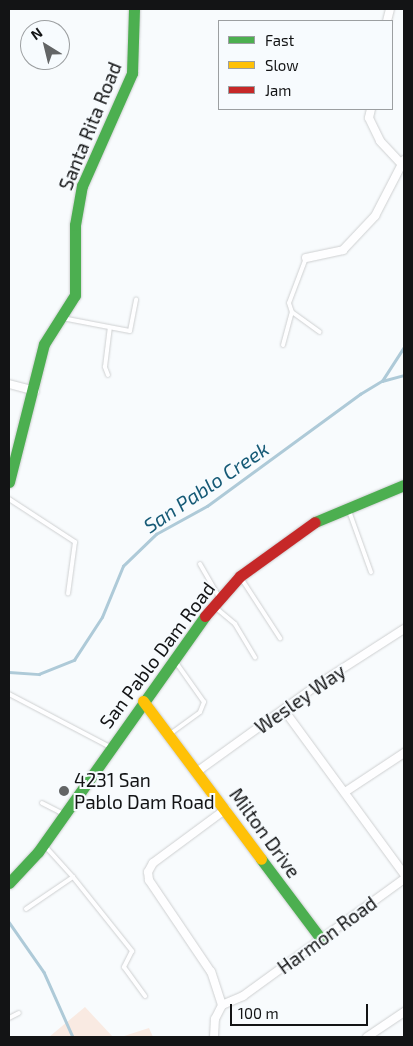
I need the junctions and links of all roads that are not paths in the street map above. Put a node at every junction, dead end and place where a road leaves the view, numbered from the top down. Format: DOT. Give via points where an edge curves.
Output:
graph roads {
  1 [pos="134,9"];
  2 [pos="371,110"];
  3 [pos="403,164"];
  4 [pos="306,258"];
  5 [pos="136,300"];
  6 [pos="292,312"];
  7 [pos="60,318"];
  8 [pos="110,328"];
  9 [pos="320,332"];
  10 [pos="283,344"];
  11 [pos="108,375"];
  12 [pos="9,384"];
  13 [pos="35,391"];
  14 [pos="9,482"];
  15 [pos="404,485"];
  16 [pos="9,498"];
  17 [pos="348,506"];
  18 [pos="200,564"];
  19 [pos="371,572"];
  20 [pos="240,576"];
  21 [pos="68,594"];
  22 [pos="216,601"];
  23 [pos="404,630"];
  24 [pos="280,638"];
  25 [pos="255,657"];
  26 [pos="173,658"];
  27 [pos="9,694"];
  28 [pos="143,701"];
  29 [pos="284,710"];
  30 [pos="170,734"];
  31 [pos="110,748"];
  32 [pos="404,753"];
  33 [pos="198,771"];
  34 [pos="345,792"];
  35 [pos="42,803"];
  36 [pos="226,809"];
  37 [pos="64,814"];
  38 [pos="43,844"];
  39 [pos="404,874"];
  40 [pos="74,877"];
  41 [pos="404,879"];
  42 [pos="9,883"];
  43 [pos="26,909"];
  44 [pos="321,940"];
  45 [pos="145,996"];
  46 [pos="222,1005"];
  47 [pos="404,1012"];
  48 [pos="19,1013"];
  49 [pos="9,1018"];
  50 [pos="214,1037"];
  51 [pos="367,1037"];
  1 -- 7 [label="street, Santa Rita Road" via="132,73 82,186 75,225 76,289"];
  2 -- 3 [label="street" via="369,118 380,140"];
  3 -- 4 [label="street" via="375,216 343,250"];
  4 -- 6 [label="lane" via="290,297"];
  5 -- 8 [label="lane" via="130,331"];
  6 -- 9 [label="lane"];
  6 -- 10 [label="lane"];
  7 -- 8 [label="lane"];
  7 -- 13 [label="street, Santa Rita Road" via="44,344"];
  8 -- 11 [label="lane" via="105,368"];
  12 -- 13 [label="street"];
  13 -- 14 [label="street, Santa Rita Road"];
  15 -- 17 [label="street, San Pablo Dam Road"];
  16 -- 21 [label="lane" via="75,542"];
  17 -- 19 [label="lane"];
  17 -- 20 [label="street, San Pablo Dam Road" via="284,540"];
  18 -- 22 [label="lane"];
  20 -- 22 [label="street, San Pablo Dam Road"];
  20 -- 24 [label="lane"];
  22 -- 25 [label="lane"];
  22 -- 26 [label="street, San Pablo Dam Road"];
  23 -- 29 [label="street, Wesley Way"];
  26 -- 28 [label="street, San Pablo Dam Road"];
  26 -- 30 [label="lane" via="204,702 200,712"];
  27 -- 31 [label="lane"];
  28 -- 30 [label="street, Milton Drive"];
  28 -- 31 [label="street, San Pablo Dam Road"];
  29 -- 33 [label="street, Wesley Way"];
  29 -- 34 [label="street"];
  30 -- 33 [label="street, Milton Drive"];
  31 -- 37 [label="street, San Pablo Dam Road"];
  32 -- 34 [label="street"];
  33 -- 36 [label="street, Milton Drive"];
  34 -- 39 [label="street"];
  35 -- 37 [label="lane"];
  36 -- 44 [label="street, Milton Drive"];
  36 -- 46 [label="street" via="153,863 148,872 149,880 205,960"];
  37 -- 38 [label="street, San Pablo Dam Road"];
  38 -- 40 [label="lane"];
  38 -- 42 [label="street, San Pablo Dam Road"];
  40 -- 43 [label="lane"];
  40 -- 45 [label="lane" via="132,951 124,967"];
  41 -- 44 [label="street, Harmon Road"];
  44 -- 46 [label="street, Harmon Road" via="243,996"];
  46 -- 50 [label="street" via="215,1019"];
  47 -- 51 [label="street"];
  48 -- 49 [label="lane"];
}
